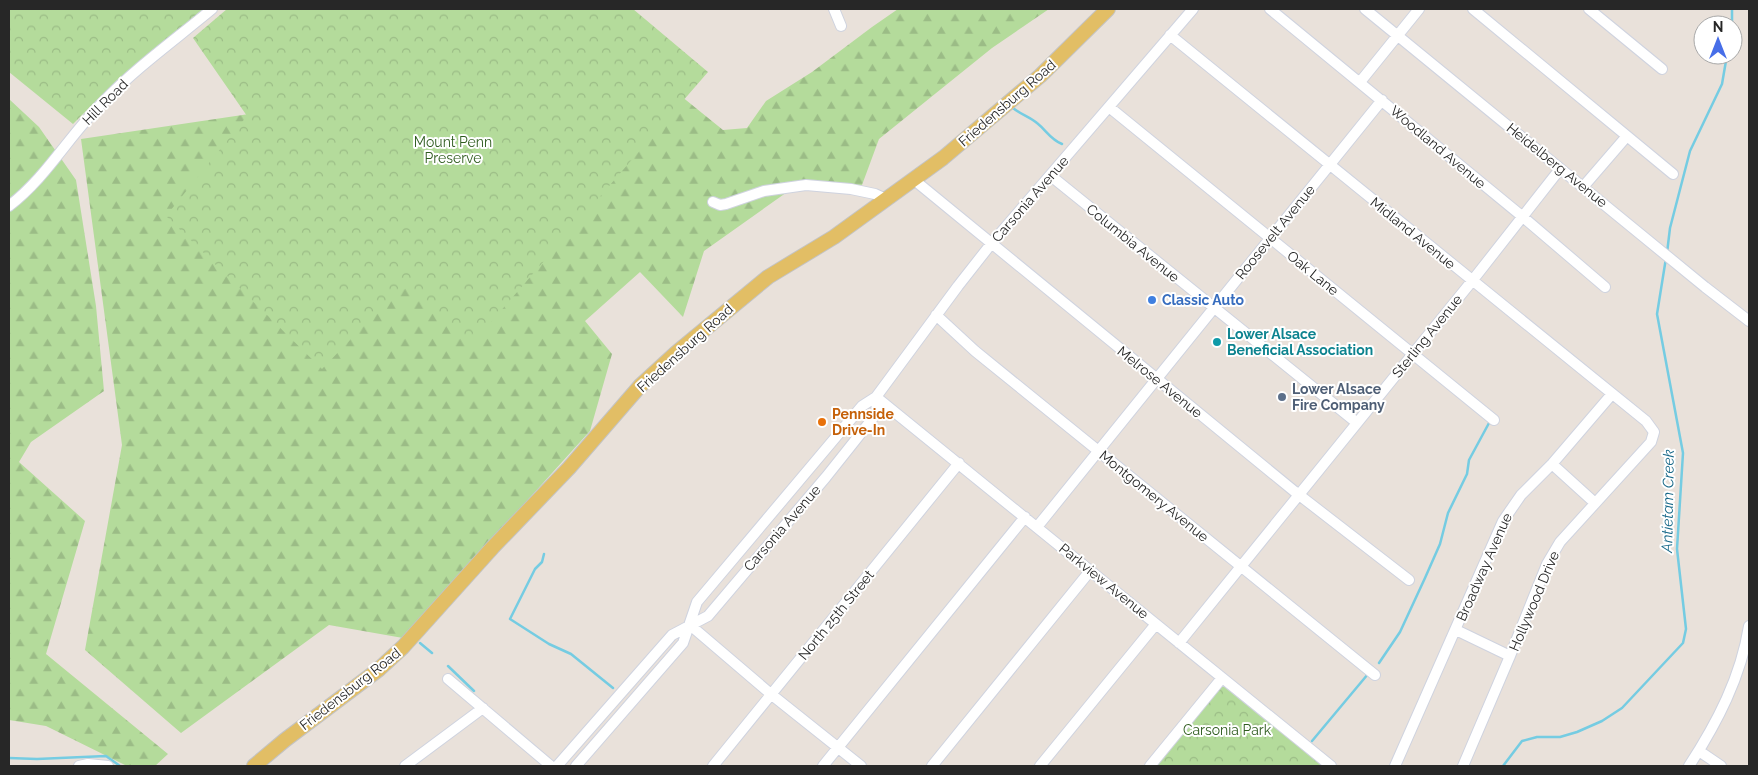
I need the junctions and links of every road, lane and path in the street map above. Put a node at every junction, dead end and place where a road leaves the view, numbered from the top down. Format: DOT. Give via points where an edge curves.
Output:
graph roads {
  1 [pos="212,9"];
  2 [pos="834,9"];
  3 [pos="1108,9"];
  4 [pos="1193,9"];
  5 [pos="1270,9"];
  6 [pos="1365,9"];
  7 [pos="1419,9"];
  8 [pos="1473,9"];
  9 [pos="1589,9"];
  10 [pos="841,26"];
  11 [pos="1170,35"];
  12 [pos="1398,36"];
  13 [pos="1662,69"];
  14 [pos="1360,82"];
  15 [pos="1382,100"];
  16 [pos="1109,107"];
  17 [pos="1626,136"];
  18 [pos="1330,164"];
  19 [pos="1560,169"];
  20 [pos="1673,174"];
  21 [pos="1051,176"];
  22 [pos="913,180"];
  23 [pos="1584,187"];
  24 [pos="886,199"];
  25 [pos="713,202"];
  26 [pos="9,206"];
  27 [pos="1523,217"];
  28 [pos="1270,238"];
  29 [pos="991,244"];
  30 [pos="1472,281"];
  31 [pos="1605,287"];
  32 [pos="1214,308"];
  33 [pos="936,315"];
  34 [pos="1749,321"];
  35 [pos="1412,354"];
  36 [pos="1156,379"];
  37 [pos="1612,394"];
  38 [pos="876,397"];
  39 [pos="1494,420"];
  40 [pos="1356,422"];
  41 [pos="1654,432"];
  42 [pos="1098,451"];
  43 [pos="959,463"];
  44 [pos="1552,464"];
  45 [pos="1300,495"];
  46 [pos="1595,503"];
  47 [pos="1025,517"];
  48 [pos="1037,527"];
  49 [pos="1240,567"];
  50 [pos="1090,570"];
  51 [pos="1409,580"];
  52 [pos="1156,624"];
  53 [pos="690,625"];
  54 [pos="1749,626"];
  55 [pos="1456,630"];
  56 [pos="1748,641"];
  57 [pos="1179,643"];
  58 [pos="1510,656"];
  59 [pos="1375,675"];
  60 [pos="1222,678"];
  61 [pos="448,679"];
  62 [pos="772,695"];
  63 [pos="482,708"];
  64 [pos="838,748"];
  65 [pos="1699,751"];
  66 [pos="86,766"];
  67 [pos="108,766"];
  68 [pos="254,766"];
  69 [pos="405,766"];
  70 [pos="551,766"];
  71 [pos="557,766"];
  72 [pos="576,766"];
  73 [pos="713,766"];
  74 [pos="823,766"];
  75 [pos="861,766"];
  76 [pos="932,766"];
  77 [pos="1040,766"];
  78 [pos="1150,766"];
  79 [pos="1331,766"];
  80 [pos="1395,766"];
  81 [pos="1462,766"];
  82 [pos="1689,766"];
  83 [pos="1720,766"];
  1 -- 26 [label="street, Hill Road" via="104,100 42,175"];
  2 -- 10 [label="street"];
  3 -- 22 [label="main road, Friedensburg Road" via="988,122"];
  4 -- 11 [label="street, Carsonia Avenue"];
  5 -- 14 [label="street, Woodland Avenue"];
  6 -- 12 [label="street, Heidelberg Avenue"];
  7 -- 12 [label="street"];
  8 -- 17 [label="street"];
  9 -- 13 [label="street"];
  11 -- 16 [label="street, Carsonia Avenue"];
  11 -- 18 [label="street, Midland Avenue"];
  12 -- 14 [label="street"];
  12 -- 19 [label="street, Heidelberg Avenue"];
  14 -- 15 [label="street, Woodland Avenue"];
  15 -- 18 [label="street, Roosevelt Avenue"];
  15 -- 27 [label="street, Woodland Avenue"];
  16 -- 21 [label="street, Carsonia Avenue"];
  16 -- 28 [label="street, Oak Lane"];
  17 -- 20 [label="street"];
  17 -- 23 [label="street"];
  18 -- 28 [label="street, Roosevelt Avenue"];
  18 -- 30 [label="street, Midland Avenue"];
  19 -- 23 [label="street, Heidelberg Avenue"];
  19 -- 27 [label="street, Sterling Avenue"];
  21 -- 29 [label="street, Carsonia Avenue"];
  21 -- 32 [label="street, Columbia Avenue"];
  22 -- 24 [label="main road, Friedensburg Road"];
  22 -- 29 [label="street, Melrose Avenue"];
  23 -- 34 [label="street, Heidelberg Avenue"];
  24 -- 25 [label="street" via="851,189 806,185 764,191 726,204"];
  24 -- 68 [label="main road, Friedensburg Road" via="834,237 768,277 676,353 640,386 569,468 403,647"];
  27 -- 30 [label="street, Sterling Avenue"];
  27 -- 31 [label="street, Woodland Avenue"];
  28 -- 32 [label="street, Roosevelt Avenue"];
  28 -- 35 [label="street, Oak Lane"];
  29 -- 33 [label="street, Carsonia Avenue"];
  29 -- 36 [label="street, Melrose Avenue"];
  30 -- 35 [label="street, Sterling Avenue"];
  30 -- 37 [label="street, Midland Avenue"];
  32 -- 36 [label="street, Roosevelt Avenue"];
  32 -- 40 [label="street, Columbia Avenue"];
  33 -- 38 [label="street, Carsonia Avenue"];
  33 -- 42 [label="street, Montgomery Avenue"];
  35 -- 39 [label="street, Oak Lane"];
  35 -- 40 [label="street, Sterling Avenue"];
  36 -- 42 [label="street, Roosevelt Avenue"];
  36 -- 45 [label="street, Melrose Avenue"];
  37 -- 41 [label="street, Midland Avenue" via="1646,421"];
  37 -- 44 [label="street, Broadway Avenue"];
  38 -- 43 [label="street, Parkview Avenue"];
  38 -- 53 [label="street, Carsonia Avenue" via="862,406 697,602"];
  38 -- 53 [label="street, Carsonia Avenue" via="876,413 826,477 708,616"];
  40 -- 45 [label="street, Sterling Avenue"];
  41 -- 46 [label="street, Hollywood Drive" via="1651,442"];
  42 -- 48 [label="street, Roosevelt Avenue"];
  42 -- 49 [label="street, Montgomery Avenue"];
  43 -- 47 [label="street, Parkview Avenue"];
  43 -- 62 [label="street, North 25th Street"];
  44 -- 46 [label="street"];
  44 -- 55 [label="street, Broadway Avenue" via="1521,495 1503,521"];
  45 -- 49 [label="street, Sterling Avenue"];
  45 -- 51 [label="street, Melrose Avenue"];
  46 -- 58 [label="street, Hollywood Drive" via="1560,542 1547,564"];
  47 -- 48 [label="street, Parkview Avenue"];
  47 -- 64 [label="street"];
  48 -- 50 [label="street, Parkview Avenue"];
  49 -- 57 [label="street, Sterling Avenue"];
  49 -- 59 [label="street, Montgomery Avenue"];
  50 -- 52 [label="street, Parkview Avenue"];
  50 -- 76 [label="street"];
  52 -- 57 [label="street, Parkview Avenue"];
  52 -- 77 [label="street"];
  53 -- 62 [label="street"];
  53 -- 71 [label="street, Carsonia Avenue" via="672,635"];
  53 -- 72 [label="street, Carsonia Avenue" via="683,642"];
  54 -- 56 [label="street"];
  55 -- 58 [label="street"];
  55 -- 80 [label="street, Broadway Avenue"];
  56 -- 65 [label="street" via="1728,697"];
  57 -- 60 [label="street, Parkview Avenue"];
  58 -- 81 [label="street, Hollywood Drive"];
  60 -- 78 [label="street"];
  60 -- 79 [label="street, Parkview Avenue"];
  61 -- 63 [label="street"];
  62 -- 64 [label="street"];
  62 -- 73 [label="street, North 25th Street"];
  63 -- 69 [label="street"];
  63 -- 70 [label="street"];
  64 -- 74 [label="street"];
  64 -- 75 [label="street"];
  65 -- 82 [label="street"];
  65 -- 83 [label="street"];
  66 -- 67 [label="street"];
}
